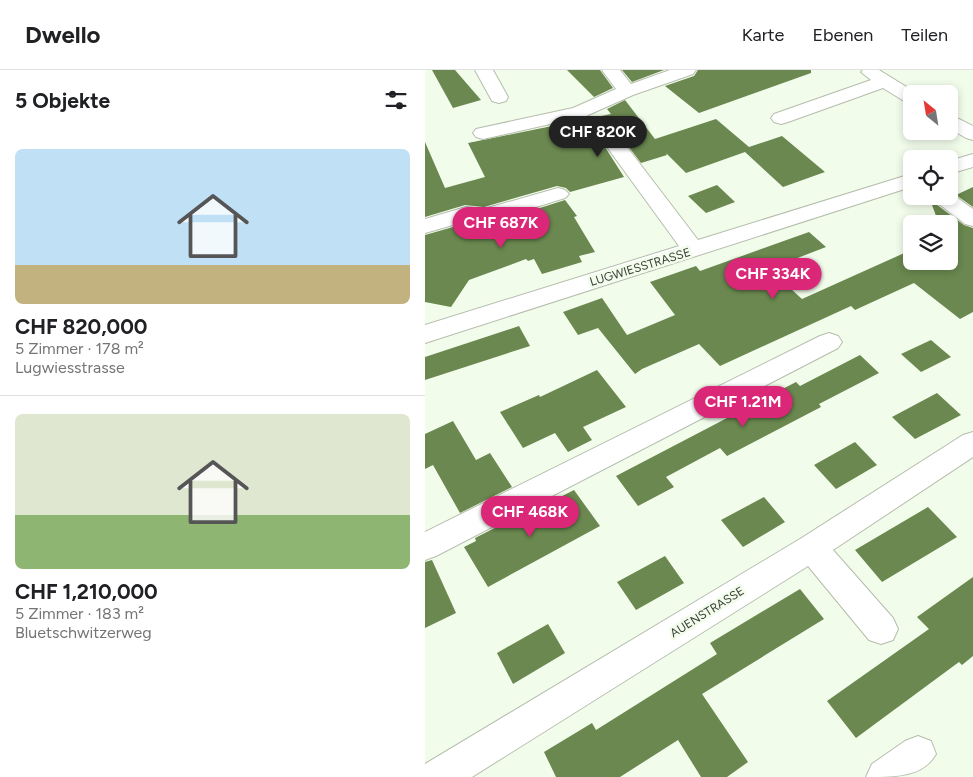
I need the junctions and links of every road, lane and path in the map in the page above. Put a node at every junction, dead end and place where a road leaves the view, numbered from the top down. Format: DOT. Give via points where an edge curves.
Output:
graph roads {
  1 [pos="611,70"];
  2 [pos="687,70"];
  3 [pos="486,73"];
  4 [pos="878,74"];
  5 [pos="627,91"];
  6 [pos="903,91"];
  7 [pos="499,97"];
  8 [pos="781,118"];
  9 [pos="958,125"];
  10 [pos="483,133"];
  11 [pos="973,134"];
  12 [pos="617,148"];
  13 [pos="973,160"];
  14 [pos="958,165"];
  15 [pos="903,183"];
  16 [pos="558,194"];
  17 [pos="954,205"];
  18 [pos="973,219"];
  19 [pos="425,226"];
  20 [pos="694,250"];
  21 [pos="425,334"];
  22 [pos="829,342"];
  23 [pos="973,443"];
  24 [pos="425,547"];
  25 [pos="811,548"];
  26 [pos="881,629"];
  27 [pos="918,754"];
  28 [pos="438,777"];
  29 [pos="885,777"];
  1 -- 5 [label="street"];
  2 -- 5 [label="street"];
  3 -- 7 [label="street"];
  4 -- 6 [label="street"];
  4 -- 8 [label="street"];
  5 -- 10 [label="street" via="579,112"];
  9 -- 11 [label="street"];
  12 -- 20 [label="street"];
  13 -- 14 [label="street"];
  15 -- 20 [label="street, LUGWIESSTRASSE"];
  16 -- 19 [label="street" via="485,216 465,214"];
  17 -- 18 [label="street"];
  20 -- 21 [label="street, LUGWIESSTRASSE"];
  22 -- 24 [label="street"];
  23 -- 25 [label="street, AUENSTRASSE"];
  25 -- 26 [label="street"];
  25 -- 28 [label="street, AUENSTRASSE"];
  27 -- 29 [label="street"];
}
